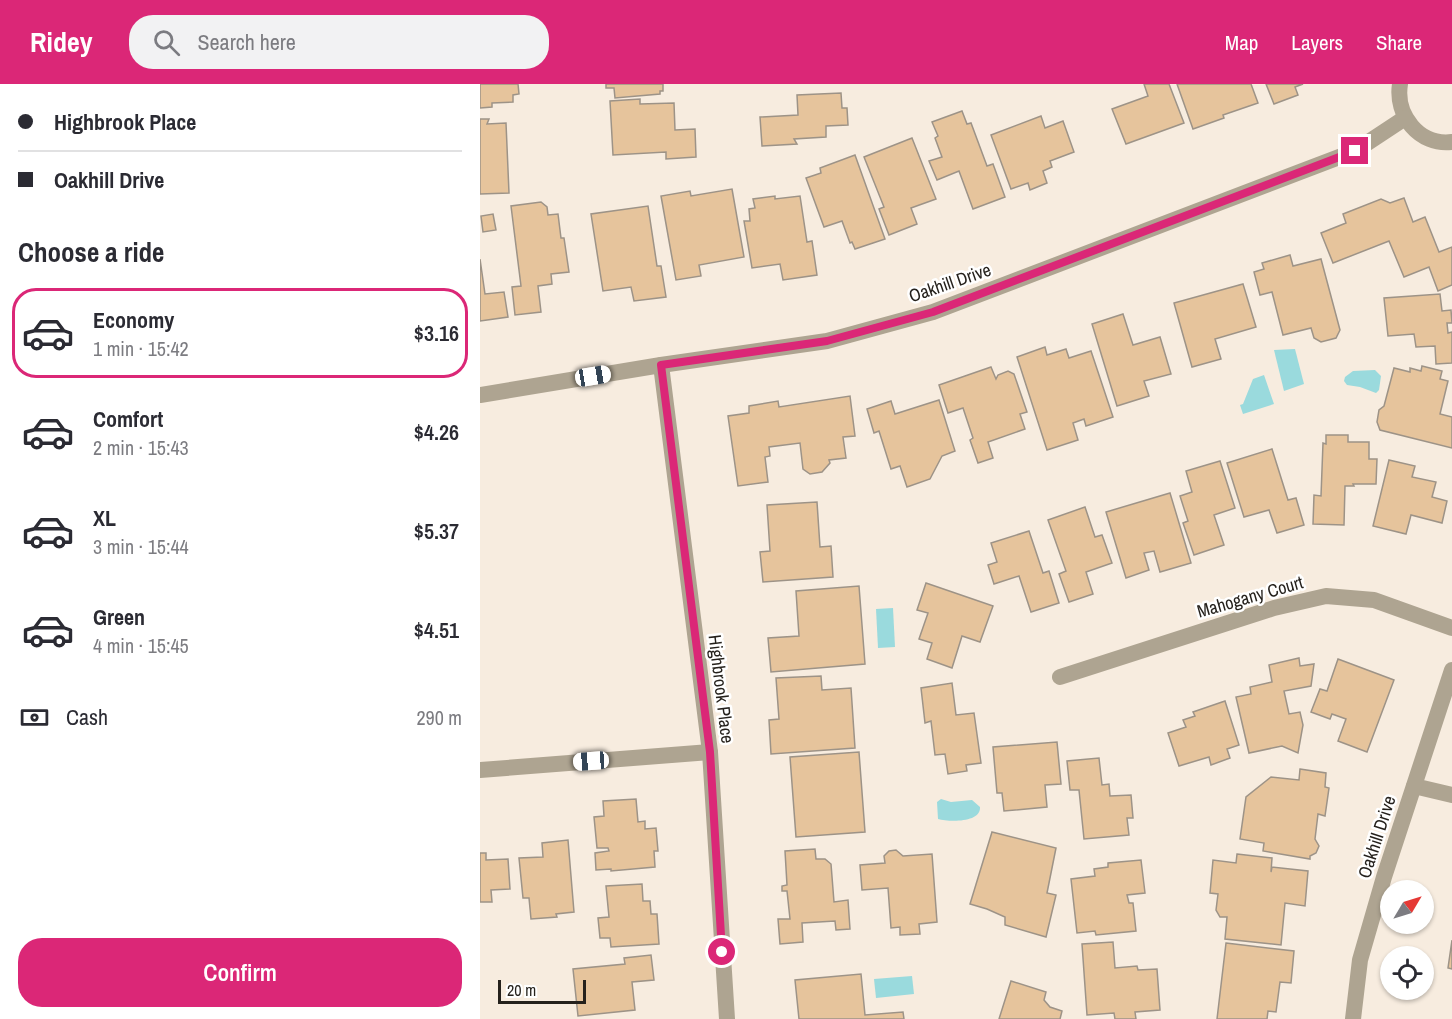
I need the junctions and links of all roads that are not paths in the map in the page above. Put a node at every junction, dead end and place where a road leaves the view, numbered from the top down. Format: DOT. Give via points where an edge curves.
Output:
graph roads {
  1 [pos="1400,84"];
  2 [pos="1405,118"];
  3 [pos="1452,142"];
  4 [pos="661,365"];
  5 [pos="480,395"];
  6 [pos="1452,628"];
  7 [pos="1452,670"];
  8 [pos="1060,676"];
  9 [pos="710,752"];
  10 [pos="480,770"];
  11 [pos="1414,786"];
  12 [pos="1452,795"];
  13 [pos="726,1019"];
  14 [pos="1353,1019"];
  1 -- 2 [label="street" via="1400,106"];
  2 -- 3 [label="street" via="1415,131 1429,139"];
  2 -- 4 [label="street, Oakhill Drive" via="1355,151 933,312 827,341"];
  4 -- 5 [label="street, Oakhill Drive"];
  4 -- 9 [label="street, Highbrook Place"];
  6 -- 8 [label="street, Mahogany Court" via="1374,600 1326,596 1274,608"];
  7 -- 11 [label="street, Oakhill Drive"];
  9 -- 10 [label="street"];
  9 -- 13 [label="street, Highbrook Place"];
  11 -- 12 [label="street"];
  11 -- 14 [label="street, Oakhill Drive" via="1360,960"];
}
